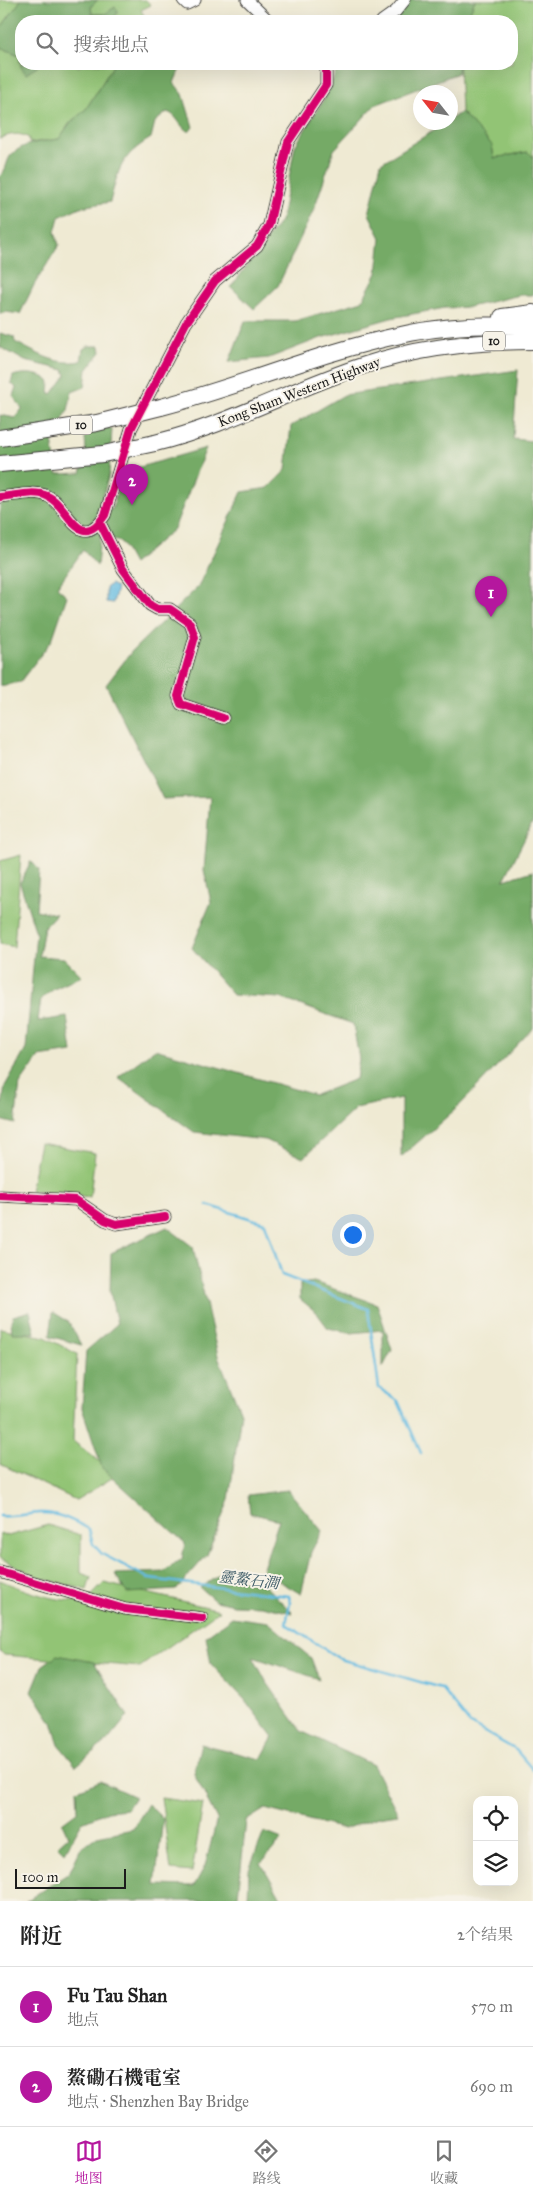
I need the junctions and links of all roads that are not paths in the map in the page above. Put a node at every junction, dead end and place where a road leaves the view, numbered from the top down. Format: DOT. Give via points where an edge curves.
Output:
graph roads {
  1 [pos="183,0"];
  2 [pos="195,0"];
  3 [pos="247,0"];
  4 [pos="405,0"];
  5 [pos="263,15"];
  6 [pos="390,15"];
  7 [pos="326,70"];
  8 [pos="533,314"];
  9 [pos="533,326"];
  10 [pos="453,327"];
  11 [pos="533,342"];
  12 [pos="455,344"];
  13 [pos="533,353"];
  14 [pos="0,438"];
  15 [pos="0,464"];
  16 [pos="0,497"];
  17 [pos="100,523"];
  18 [pos="223,718"];
  19 [pos="0,1196"];
  20 [pos="164,1217"];
  21 [pos="0,1572"];
  22 [pos="202,1618"];
  1 -- 2 [label="street" via="187,4"];
  3 -- 5 [label="street"];
  4 -- 6 [label="street"];
  7 -- 17 [label="street" via="326,85 288,142 264,236 257,246 215,281 186,323 131,429"];
  8 -- 10 [label="highway"];
  9 -- 10 [label="highway, Kong Sham Western Highway / 10"];
  10 -- 14 [label="highway, Kong Sham Western Highway / 10, bridge" via="373,341 161,408 89,424"];
  11 -- 12 [label="highway, Kong Sham Western Highway / 10"];
  12 -- 13 [label="highway" via="481,350"];
  12 -- 15 [label="highway, Kong Sham Western Highway / 10, bridge" via="366,365 213,426 155,443 86,456"];
  16 -- 17 [label="street" via="48,496 72,524 85,530"];
  17 -- 18 [label="street" via="123,569 150,605 170,609 190,623 195,638 178,696 181,704"];
  19 -- 20 [label="street" via="76,1200 116,1224"];
  21 -- 22 [label="street" via="125,1609"];
}
